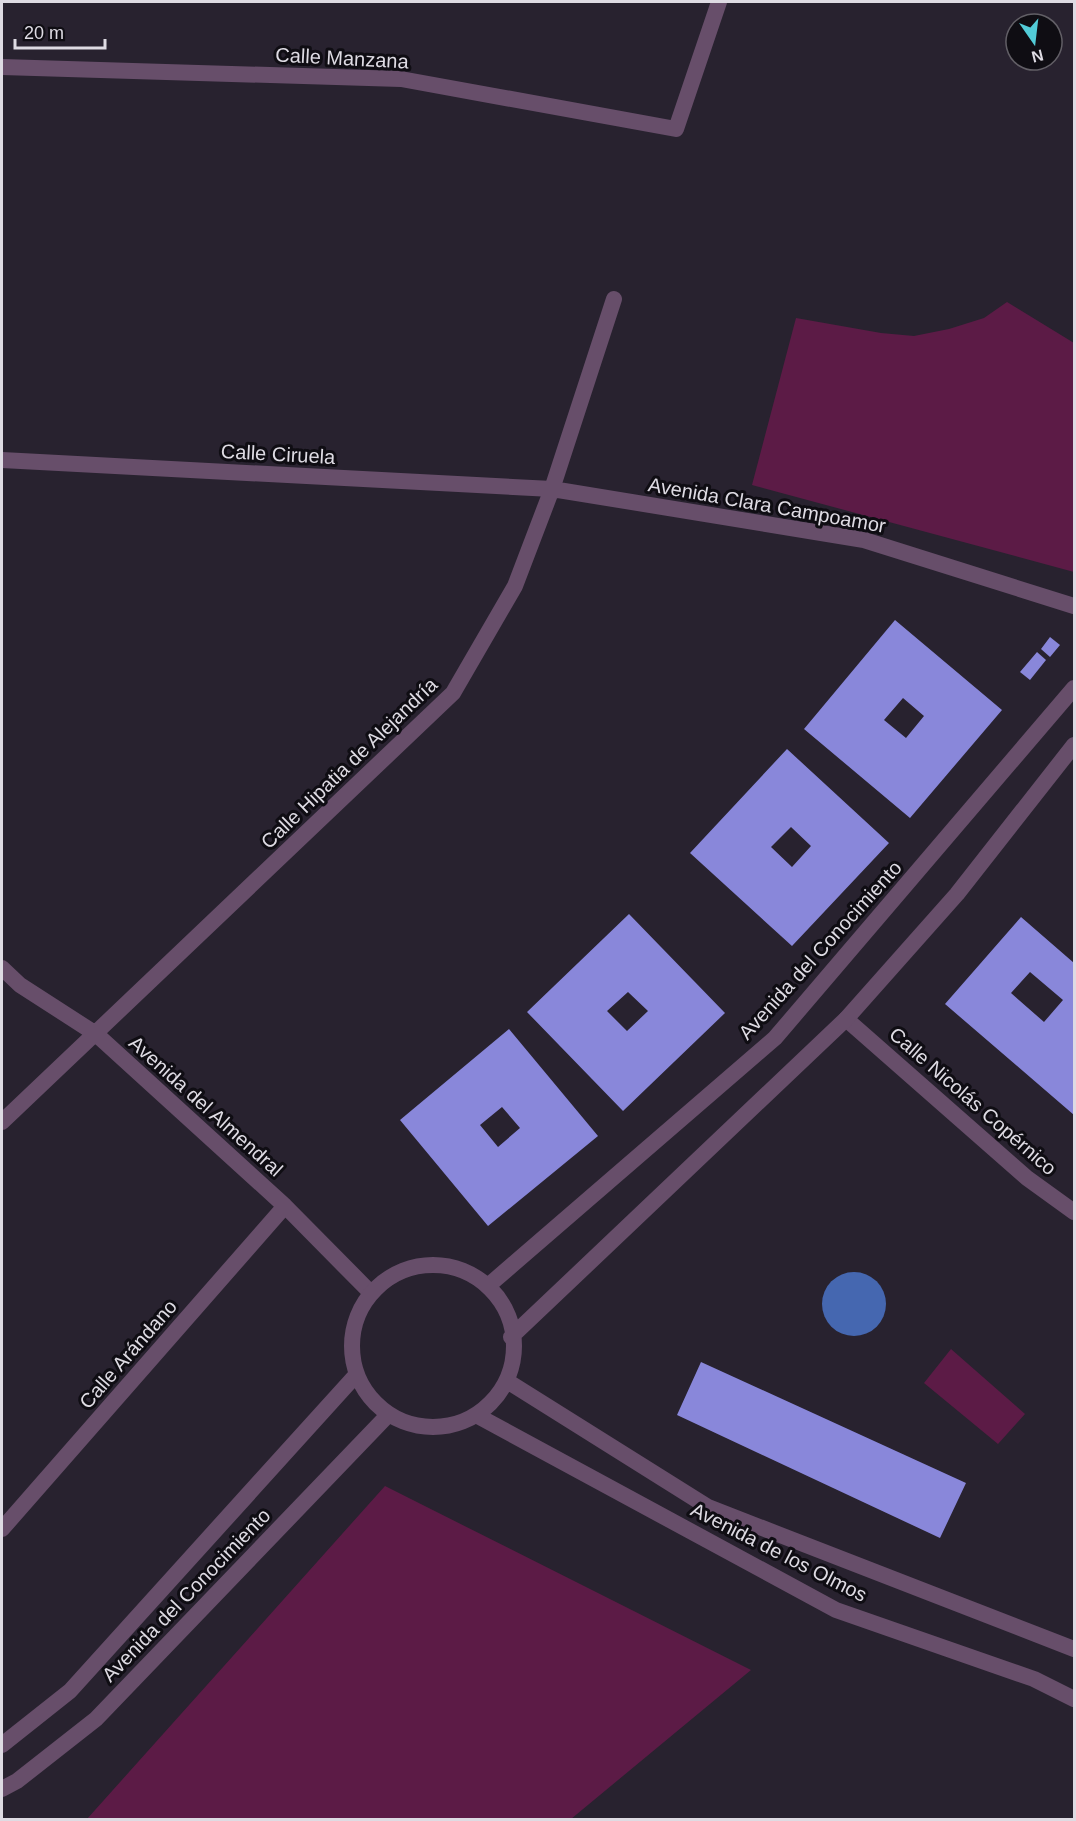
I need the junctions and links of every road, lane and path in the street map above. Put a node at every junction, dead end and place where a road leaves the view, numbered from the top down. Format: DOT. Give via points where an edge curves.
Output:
graph roads {
  1 [pos="719,2"];
  2 [pos="2,67"];
  3 [pos="614,299"];
  4 [pos="2,460"];
  5 [pos="552,489"];
  6 [pos="1074,606"];
  7 [pos="1074,688"];
  8 [pos="1074,745"];
  9 [pos="2,968"];
  10 [pos="846,1019"];
  11 [pos="96,1034"];
  12 [pos="2,1122"];
  13 [pos="285,1206"];
  14 [pos="1074,1212"];
  15 [pos="489,1285"];
  16 [pos="369,1291"];
  17 [pos="511,1337"];
  18 [pos="356,1375"];
  19 [pos="507,1381"];
  20 [pos="388,1415"];
  21 [pos="476,1415"];
  22 [pos="2,1529"];
  23 [pos="1074,1649"];
  24 [pos="1074,1699"];
  25 [pos="2,1745"];
  26 [pos="2,1789"];
  1 -- 2 [label="street, Calle Manzana" via="676,129 401,79"];
  3 -- 5 [label="street, Calle Hipatia de Alejandría"];
  4 -- 5 [label="street, Calle Ciruela"];
  5 -- 6 [label="street, Avenida Clara Campoamor" via="864,540"];
  5 -- 11 [label="street, Calle Hipatia de Alejandría" via="515,586 453,693"];
  7 -- 15 [label="street, Avenida del Conocimiento" via="775,1038"];
  8 -- 10 [label="street" via="957,894"];
  9 -- 11 [label="street, Avenida del Almendral" via="20,985"];
  10 -- 14 [label="street, Calle Nicolás Copérnico" via="1027,1178"];
  10 -- 17 [label="street"];
  11 -- 12 [label="street, Calle Hipatia de Alejandría"];
  11 -- 13 [label="street, Avenida del Almendral"];
  13 -- 16 [label="street, Avenida del Almendral"];
  13 -- 22 [label="street, Calle Arándano"];
  15 -- 16 [label="street" via="460,1268 426,1264 398,1271"];
  15 -- 17 [label="street" via="505,1306"];
  16 -- 18 [label="street" via="351,1335"];
  17 -- 19 [label="street" via="514,1354"];
  18 -- 20 [label="street" via="370,1399"];
  18 -- 25 [label="street, Avenida del Conocimiento" via="70,1691"];
  19 -- 21 [label="street"];
  19 -- 23 [label="street, Avenida de los Olmos" via="708,1507"];
  20 -- 21 [label="street" via="415,1425 443,1427"];
  20 -- 26 [label="street, Avenida del Conocimiento" via="96,1719"];
  21 -- 24 [label="street, Avenida de los Olmos" via="836,1610 1034,1679"];
}
